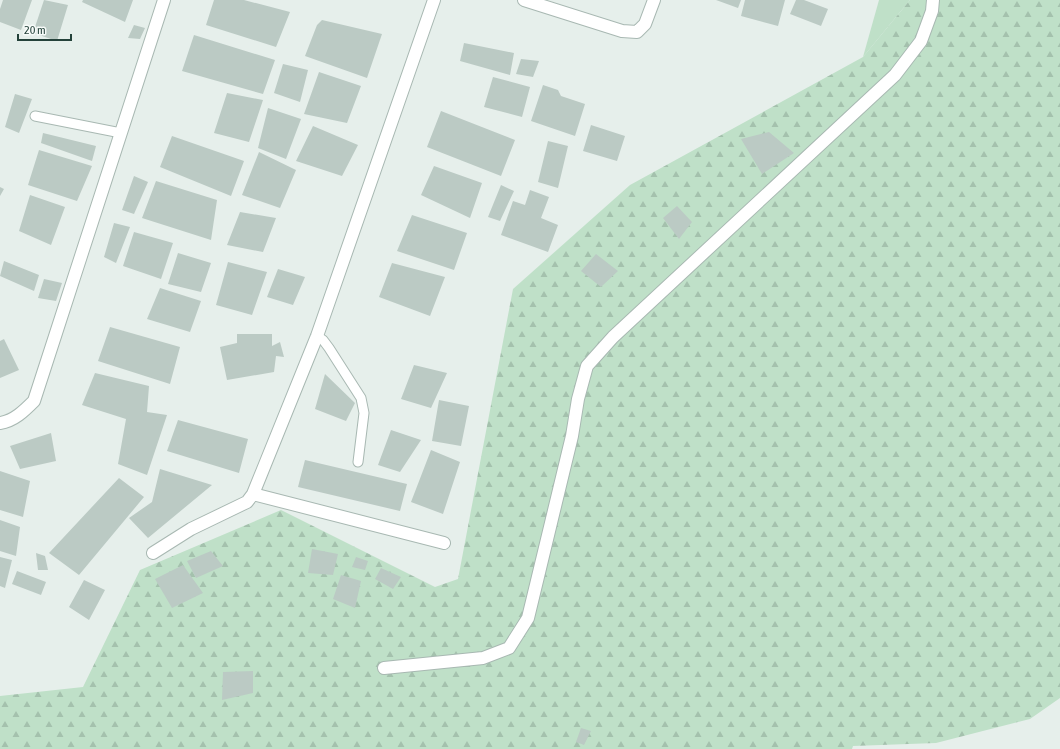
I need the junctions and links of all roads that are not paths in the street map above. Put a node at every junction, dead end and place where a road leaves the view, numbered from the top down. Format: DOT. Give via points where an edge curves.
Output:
graph roads {
  1 [pos="164,0"];
  2 [pos="434,0"];
  3 [pos="524,0"];
  4 [pos="654,0"];
  5 [pos="933,0"];
  6 [pos="35,116"];
  7 [pos="121,134"];
  8 [pos="317,336"];
  9 [pos="0,423"];
  10 [pos="358,462"];
  11 [pos="253,494"];
  12 [pos="444,543"];
  13 [pos="153,553"];
  14 [pos="384,668"];
  1 -- 7 [label="street"];
  2 -- 8 [label="street"];
  3 -- 4 [label="street" via="622,31 637,32 645,24"];
  5 -- 14 [label="street" via="932,11 921,41 895,75 613,337 588,366 578,399 572,436 528,618 509,648 483,658"];
  6 -- 7 [label="lane"];
  7 -- 9 [label="street" via="34,401 15,418"];
  8 -- 10 [label="lane" via="329,348 360,398 364,413"];
  8 -- 11 [label="street"];
  11 -- 12 [label="street"];
  11 -- 13 [label="street" via="247,502 191,529"];
}
